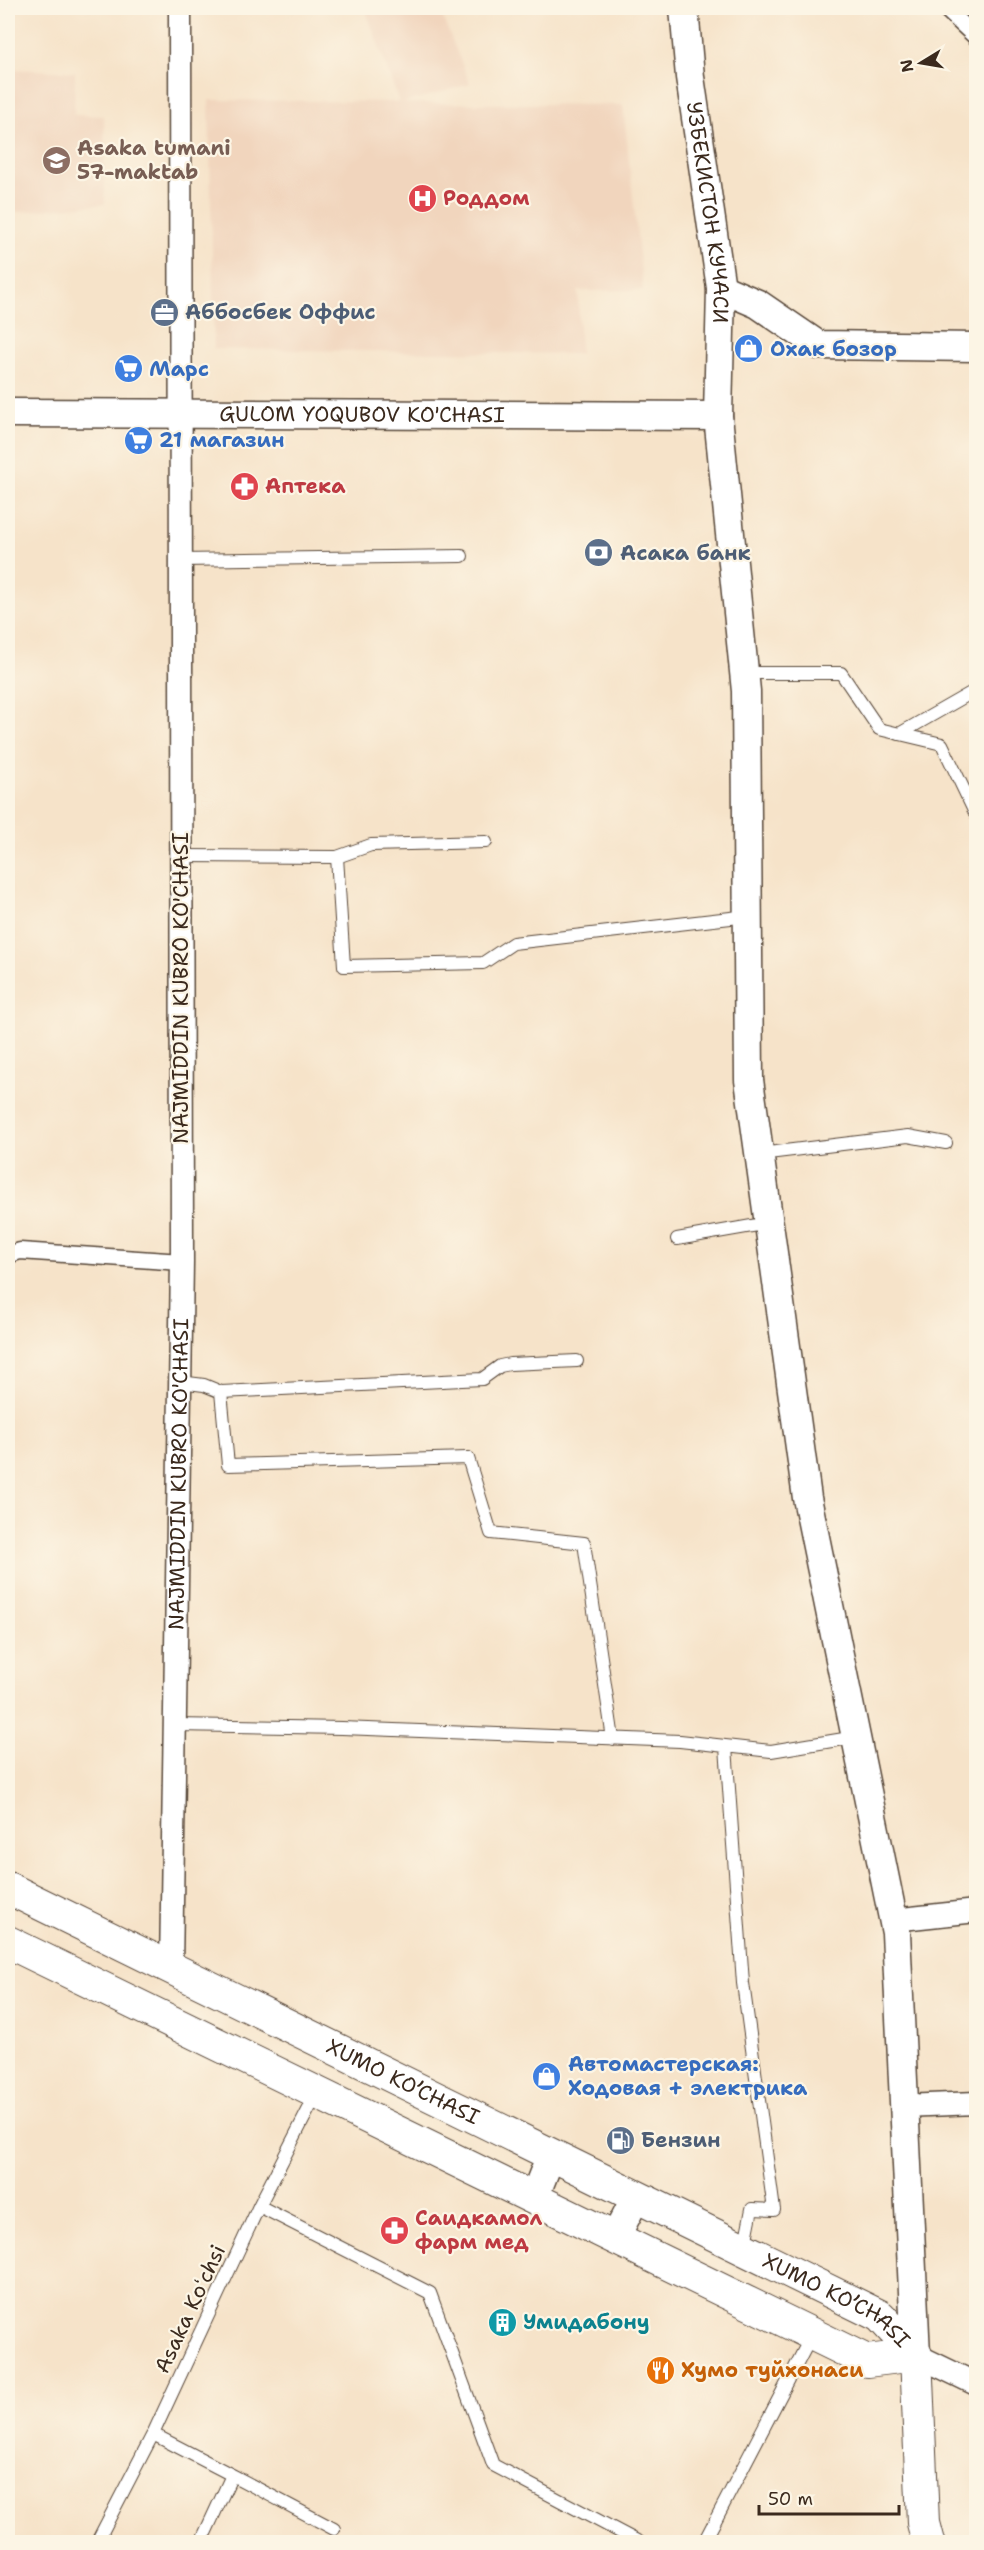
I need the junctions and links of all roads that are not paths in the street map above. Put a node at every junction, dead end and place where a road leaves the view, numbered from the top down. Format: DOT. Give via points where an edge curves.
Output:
graph roads {
  1 [pos="180,8"];
  2 [pos="684,8"];
  3 [pos="945,8"];
  4 [pos="976,37"];
  5 [pos="721,288"];
  6 [pos="976,347"];
  7 [pos="8,413"];
  8 [pos="180,413"];
  9 [pos="717,416"];
  10 [pos="462,556"];
  11 [pos="181,560"];
  12 [pos="744,673"];
  13 [pos="976,690"];
  14 [pos="899,734"];
  15 [pos="976,815"];
  16 [pos="486,842"];
  17 [pos="181,856"];
  18 [pos="337,856"];
  19 [pos="748,916"];
  20 [pos="946,1143"];
  21 [pos="760,1154"];
  22 [pos="771,1223"];
  23 [pos="677,1239"];
  24 [pos="8,1255"];
  25 [pos="182,1262"];
  26 [pos="577,1361"];
  27 [pos="180,1382"];
  28 [pos="221,1392"];
  29 [pos="175,1725"];
  30 [pos="856,1737"];
  31 [pos="613,1739"];
  32 [pos="726,1746"];
  33 [pos="8,1888"];
  34 [pos="976,1911"];
  35 [pos="893,1920"];
  36 [pos="8,1942"];
  37 [pos="171,1968"];
  38 [pos="317,2092"];
  39 [pos="976,2103"];
  40 [pos="904,2106"];
  41 [pos="551,2155"];
  42 [pos="636,2197"];
  43 [pos="534,2198"];
  44 [pos="259,2206"];
  45 [pos="615,2238"];
  46 [pos="744,2250"];
  47 [pos="812,2334"];
  48 [pos="916,2355"];
  49 [pos="976,2384"];
  50 [pos="153,2434"];
  51 [pos="232,2475"];
  52 [pos="334,2529"];
  53 [pos="97,2542"];
  54 [pos="201,2542"];
  55 [pos="639,2542"];
  56 [pos="704,2542"];
  57 [pos="928,2542"];
  1 -- 8 [label="street, NAJMIDDIN KUBRO KO'CHASI"];
  2 -- 5 [label="street, УЗБЕКИСТОН КУЧАСИ" via="690,77"];
  3 -- 4 [label="street"];
  5 -- 6 [label="street" via="758,304 818,345"];
  5 -- 9 [label="street, УЗБЕКИСТОН КУЧАСИ"];
  7 -- 8 [label="street, GULOM YOQUBOV KO'CHASI"];
  8 -- 9 [label="street, GULOM YOQUBOV KO'CHASI"];
  8 -- 11 [label="street, NAJMIDDIN KUBRO KO'CHASI"];
  9 -- 12 [label="street, УЗБЕКИСТОН КУЧАСИ"];
  10 -- 11 [label="lane"];
  11 -- 17 [label="street, NAJMIDDIN KUBRO KO'CHASI"];
  12 -- 14 [label="lane" via="841,673 879,729"];
  12 -- 19 [label="street, УЗБЕКИСТОН КУЧАСИ"];
  13 -- 14 [label="lane"];
  14 -- 15 [label="lane" via="942,744"];
  16 -- 18 [label="lane" via="371,844"];
  17 -- 18 [label="lane"];
  17 -- 25 [label="street, NAJMIDDIN KUBRO KO'CHASI"];
  18 -- 19 [label="lane" via="344,966 483,963 513,943"];
  19 -- 21 [label="street, УЗБЕКИСТОН КУЧАСИ" via="749,1080"];
  20 -- 21 [label="lane" via="908,1136"];
  21 -- 22 [label="street, УЗБЕКИСТОН КУЧАСИ"];
  22 -- 23 [label="lane"];
  22 -- 30 [label="street, УЗБЕКИСТОН КУЧАСИ" via="807,1498"];
  24 -- 25 [label="street" via="20,1251"];
  25 -- 27 [label="street, NAJMIDDIN KUBRO KO'CHASI"];
  26 -- 28 [label="lane" via="510,1364 482,1379"];
  27 -- 28 [label="lane" via="204,1384"];
  27 -- 29 [label="street, NAJMIDDIN KUBRO KO'CHASI"];
  28 -- 31 [label="lane" via="228,1465 468,1458 491,1533 584,1543"];
  29 -- 31 [label="lane"];
  29 -- 37 [label="street, NAJMIDDIN KUBRO KO'CHASI"];
  30 -- 32 [label="lane" via="771,1751"];
  30 -- 35 [label="street, УЗБЕКИСТОН КУЧАСИ"];
  31 -- 32 [label="lane"];
  32 -- 46 [label="lane" via="743,1983 774,2210 752,2209"];
  33 -- 37 [label="main road, XUMO KO’CHASI"];
  34 -- 35 [label="street"];
  35 -- 40 [label="street, УЗБЕКИСТОН КУЧАСИ"];
  36 -- 38 [label="main road, XUMO KO’CHASI"];
  37 -- 41 [label="main road, XUMO KO’CHASI"];
  38 -- 43 [label="main road, XUMO KO’CHASI"];
  38 -- 44 [label="lane, Asaka Koʻchsi"];
  39 -- 40 [label="street"];
  40 -- 48 [label="street, УЗБЕКИСТОН КУЧАСИ"];
  41 -- 42 [label="main road, XUMO KO’CHASI"];
  41 -- 43 [label="street"];
  42 -- 45 [label="street"];
  42 -- 46 [label="main road, XUMO KO’CHASI"];
  43 -- 45 [label="main road, XUMO KO’CHASI"];
  44 -- 50 [label="lane, Asaka Koʻchsi"];
  44 -- 55 [label="lane" via="430,2293 493,2465"];
  45 -- 47 [label="main road, XUMO KO’CHASI"];
  46 -- 48 [label="main road, XUMO KO’CHASI" via="880,2316"];
  47 -- 48 [label="main road, XUMO KO’CHASI" via="867,2361"];
  47 -- 56 [label="lane"];
  48 -- 49 [label="street"];
  48 -- 57 [label="main road" via="923,2523"];
  50 -- 51 [label="lane"];
  50 -- 53 [label="lane, Asaka Koʻchsi"];
  51 -- 52 [label="lane"];
  51 -- 54 [label="lane"];
}
